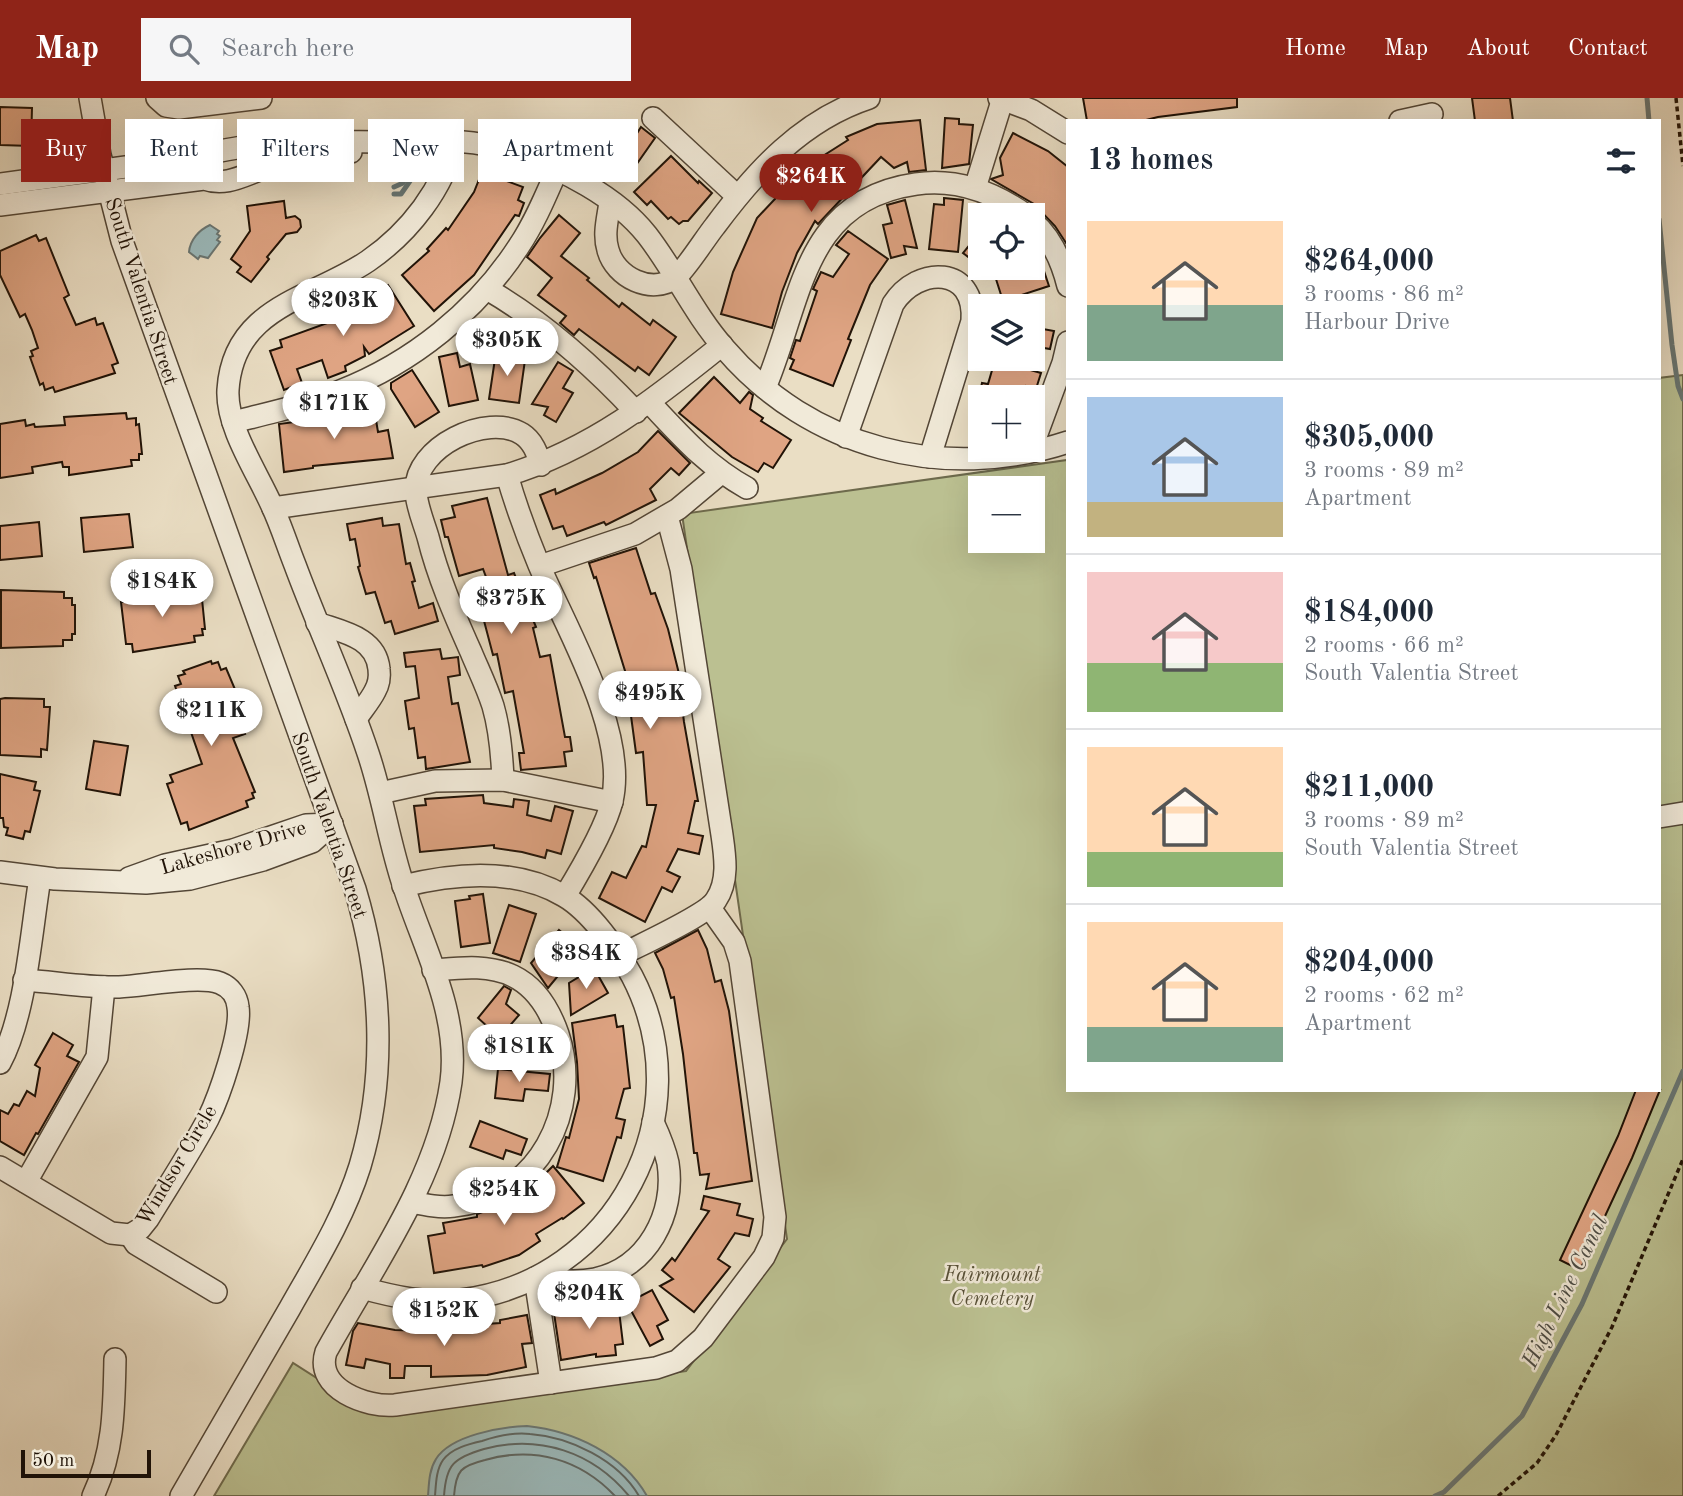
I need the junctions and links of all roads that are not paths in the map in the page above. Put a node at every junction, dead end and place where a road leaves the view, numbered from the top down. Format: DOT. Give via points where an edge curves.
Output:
graph roads {
  1 [pos="90,98"];
  2 [pos="157,98"];
  3 [pos="261,98"];
  4 [pos="869,98"];
  5 [pos="1001,98"];
  6 [pos="1432,111"];
  7 [pos="653,118"];
  8 [pos="94,119"];
  9 [pos="1406,119"];
  10 [pos="1066,132"];
  11 [pos="53,182"];
  12 [pos="98,182"];
  13 [pos="107,182"];
  14 [pos="440,182"];
  15 [pos="551,182"];
  16 [pos="577,182"];
  17 [pos="0,184"];
  18 [pos="975,188"];
  19 [pos="737,196"];
  20 [pos="610,202"];
  21 [pos="1003,203"];
  22 [pos="0,205"];
  23 [pos="1045,235"];
  24 [pos="676,277"];
  25 [pos="1066,280"];
  26 [pos="487,289"];
  27 [pos="722,345"];
  28 [pos="1066,350"];
  29 [pos="765,388"];
  30 [pos="643,407"];
  31 [pos="1045,412"];
  32 [pos="233,422"];
  33 [pos="846,437"];
  34 [pos="1066,442"];
  35 [pos="1045,447"];
  36 [pos="930,457"];
  37 [pos="968,458"];
  38 [pos="541,465"];
  39 [pos="721,473"];
  40 [pos="508,475"];
  41 [pos="747,488"];
  42 [pos="415,490"];
  43 [pos="273,508"];
  44 [pos="667,516"];
  45 [pos="540,566"];
  46 [pos="317,623"];
  47 [pos="356,719"];
  48 [pos="503,780"];
  49 [pos="380,793"];
  50 [pos="612,802"];
  51 [pos="1683,813"];
  52 [pos="1661,817"];
  53 [pos="332,824"];
  54 [pos="0,872"];
  55 [pos="40,878"];
  56 [pos="403,886"];
  57 [pos="565,897"];
  58 [pos="710,908"];
  59 [pos="621,956"];
  60 [pos="433,970"];
  61 [pos="24,979"];
  62 [pos="104,987"];
  63 [pos="0,1063"];
  64 [pos="653,1122"];
  65 [pos="0,1167"];
  66 [pos="26,1182"];
  67 [pos="412,1202"];
  68 [pos="130,1235"];
  69 [pos="535,1278"];
  70 [pos="362,1289"];
  71 [pos="216,1292"];
  72 [pos="115,1359"];
  73 [pos="551,1383"];
  74 [pos="93,1496"];
  75 [pos="181,1496"];
  1 -- 8 [label="street, South Valentia Street"];
  2 -- 3 [label="street" via="166,106 179,108"];
  4 -- 19 [label="street" via="836,111 801,133"];
  5 -- 10 [label="street"];
  5 -- 18 [label="street"];
  6 -- 9 [label="street"];
  7 -- 19 [label="street"];
  11 -- 17 [label="street"];
  12 -- 22 [label="street"];
  13 -- 53 [label="street, South Valentia Street" via="130,266"];
  14 -- 32 [label="street" via="392,242 350,272 275,309 251,329 238,350 230,379"];
  15 -- 26 [label="street" via="519,246"];
  16 -- 20 [label="street"];
  18 -- 21 [label="street"];
  18 -- 29 [label="street" via="938,182 902,186 870,196 841,216 809,266"];
  19 -- 24 [label="street"];
  20 -- 24 [label="street" via="644,232"];
  20 -- 24 [label="street" via="606,236 610,256 619,269 642,283"];
  23 -- 25 [label="street"];
  24 -- 27 [label="street"];
  26 -- 30 [label="street" via="546,327"];
  26 -- 32 [label="street" via="437,335 376,375 319,399"];
  27 -- 29 [label="street"];
  27 -- 30 [label="street"];
  28 -- 31 [label="street"];
  29 -- 33 [label="street"];
  30 -- 38 [label="street"];
  30 -- 39 [label="street"];
  32 -- 43 [label="street"];
  33 -- 36 [label="street"];
  33 -- 36 [label="street" via="899,295 914,282 939,276 956,280 973,311"];
  34 -- 35 [label="street"];
  36 -- 37 [label="street"];
  38 -- 40 [label="street"];
  38 -- 42 [label="street" via="534,445 523,435 509,428 473,430 456,437 428,460"];
  39 -- 41 [label="street"];
  39 -- 44 [label="street"];
  40 -- 42 [label="street"];
  40 -- 45 [label="street"];
  42 -- 43 [label="street"];
  42 -- 48 [label="street" via="439,577 493,705"];
  43 -- 46 [label="street"];
  44 -- 45 [label="street" via="635,534"];
  44 -- 58 [label="street" via="681,569 725,859 720,893"];
  45 -- 50 [label="street" via="598,697 612,756"];
  46 -- 47 [label="street"];
  46 -- 47 [label="street" via="361,639 375,653 379,682"];
  47 -- 49 [label="street"];
  48 -- 49 [label="street" via="435,781"];
  48 -- 50 [label="street"];
  49 -- 56 [label="street"];
  50 -- 57 [label="street"];
  51 -- 52 [label="street"];
  53 -- 55 [label="street, Lakeshore Drive" via="306,825 220,863 165,865 121,880"];
  53 -- 75 [label="street, South Valentia Street" via="365,927 377,997 376,1075 366,1140 351,1190 327,1242"];
  54 -- 55 [label="street, Lakeshore Drive"];
  55 -- 61 [label="street"];
  56 -- 57 [label="street" via="455,876 498,876 523,880"];
  56 -- 60 [label="street"];
  57 -- 59 [label="street"];
  58 -- 59 [label="street"];
  58 -- 73 [label="street" via="734,942 740,961 775,1210 773,1238 758,1265 686,1355 656,1368"];
  59 -- 64 [label="street" via="643,1000 653,1037"];
  60 -- 67 [label="street" via="450,1030 451,1080 435,1143"];
  60 -- 67 [label="street" via="496,970 533,992 550,1014 561,1043 564,1100 546,1147 505,1189 457,1206"];
  61 -- 62 [label="street, Windsor Circle"];
  61 -- 63 [label="street" via="14,1029"];
  62 -- 66 [label="street" via="97,1057"];
  62 -- 68 [label="street, Windsor Circle" via="219,983 230,989 239,1009 219,1093 207,1120 148,1219"];
  64 -- 69 [label="street" via="637,1177 609,1219 575,1252"];
  64 -- 69 [label="street" via="666,1155 669,1187 662,1222 649,1245 624,1268 606,1276 575,1281"];
  65 -- 66 [label="street, Windsor Circle"];
  66 -- 68 [label="street, Windsor Circle" via="104,1230"];
  67 -- 70 [label="street"];
  68 -- 71 [label="street" via="136,1244"];
  69 -- 70 [label="street" via="496,1293 443,1301"];
  69 -- 73 [label="street"];
  70 -- 73 [label="street" via="324,1363 332,1383 363,1401 387,1406"];
  72 -- 74 [label="street" via="112,1434"];
}
